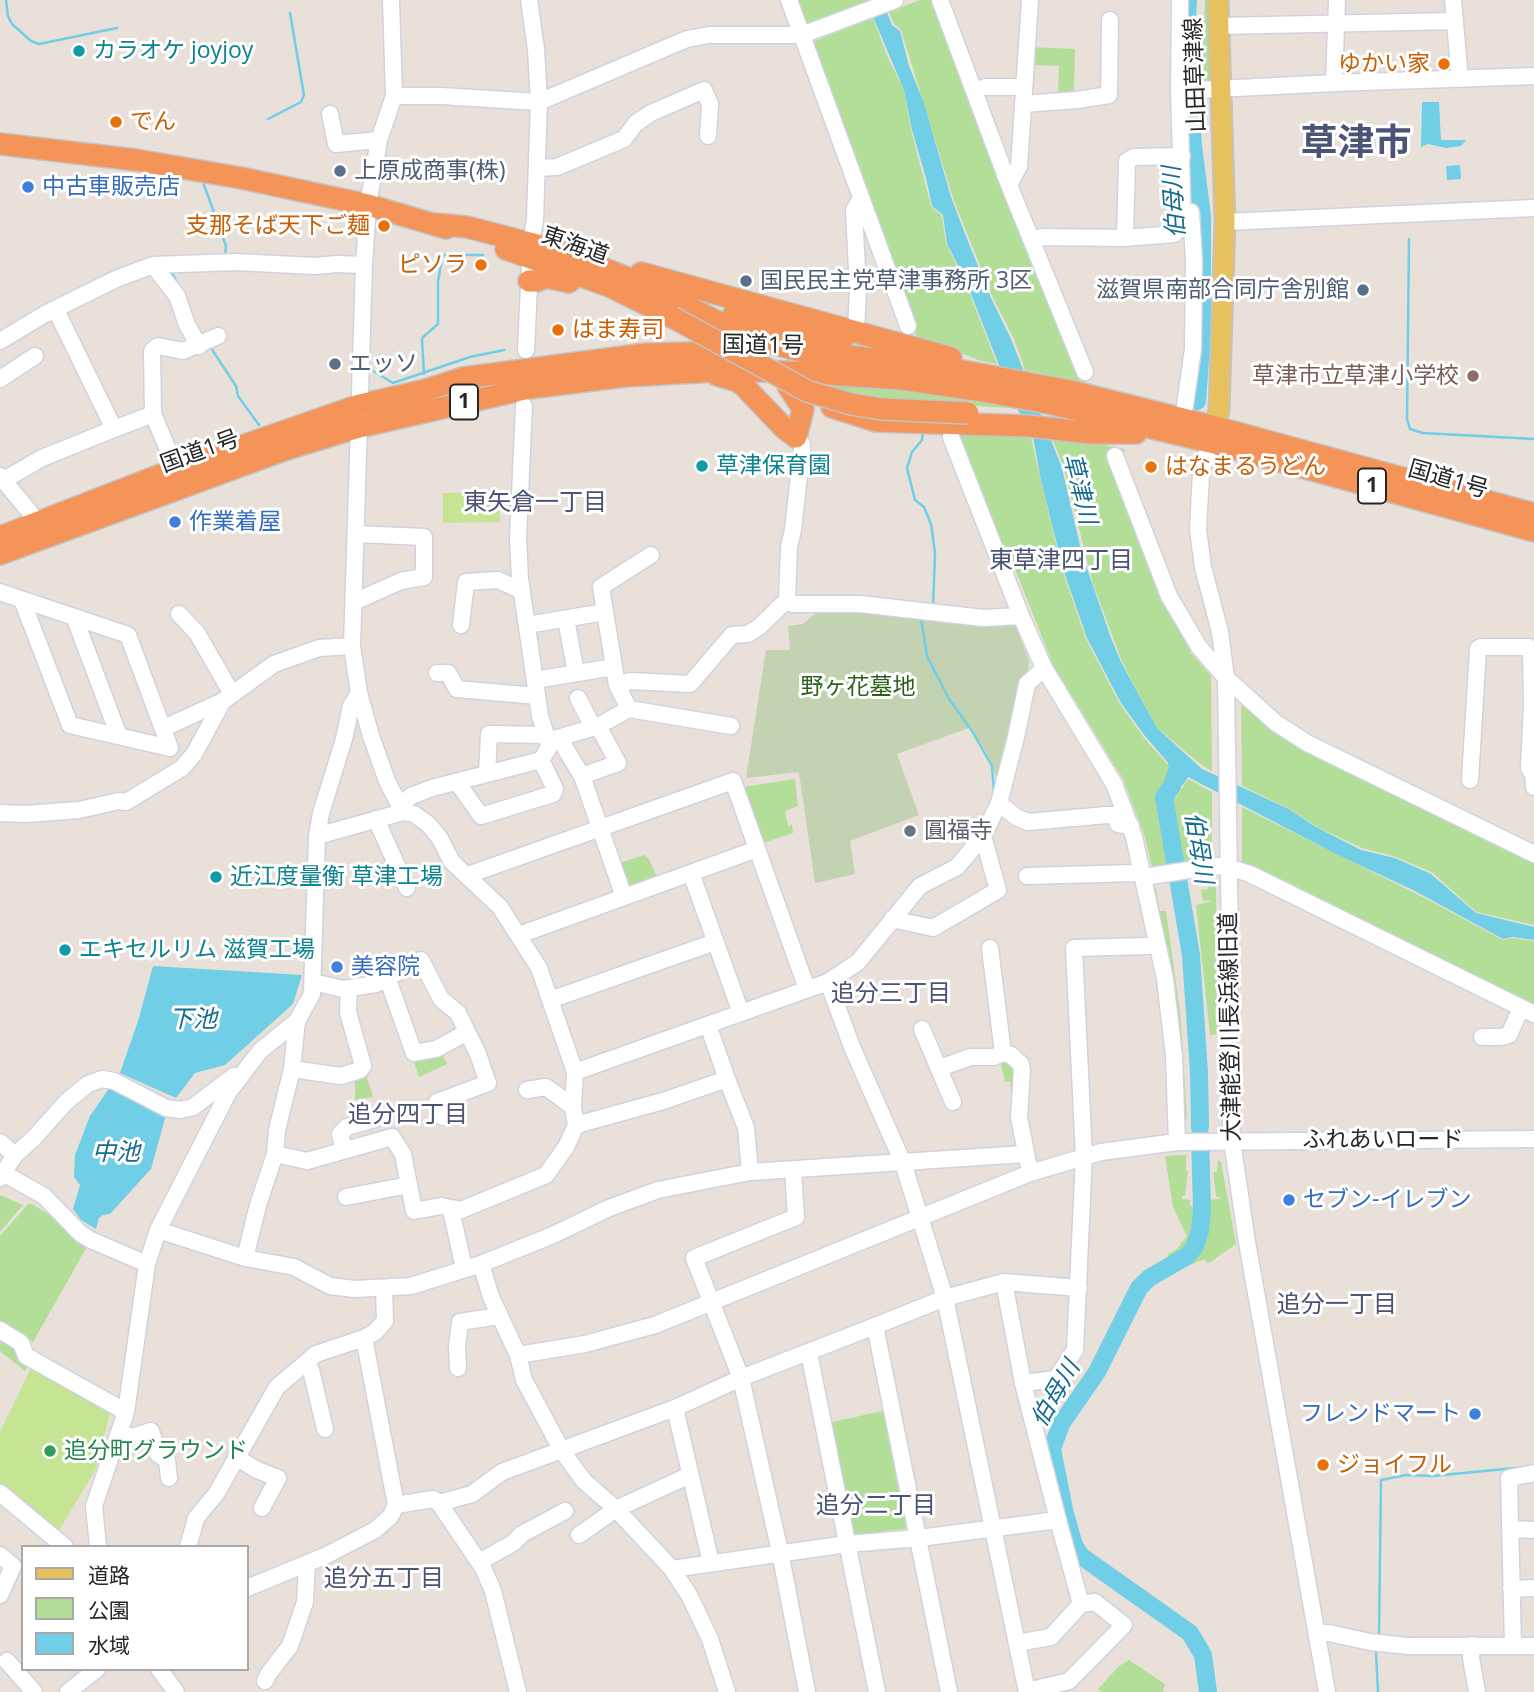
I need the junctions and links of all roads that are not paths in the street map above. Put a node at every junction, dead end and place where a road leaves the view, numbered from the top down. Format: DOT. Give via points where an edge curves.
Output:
graph roads {
  1 [pos="391,0"];
  2 [pos="529,0"];
  3 [pos="789,0"];
  4 [pos="895,0"];
  5 [pos="940,0"];
  6 [pos="948,0"];
  7 [pos="1030,0"];
  8 [pos="1180,0"];
  9 [pos="1218,0"];
  10 [pos="1337,0"];
  11 [pos="1453,0"];
  12 [pos="1110,20"];
  13 [pos="1455,21"];
  14 [pos="1336,24"];
  15 [pos="1220,26"];
  16 [pos="806,34"];
  17 [pos="956,42"];
  18 [pos="1534,76"];
  19 [pos="1460,79"];
  20 [pos="1334,83"];
  21 [pos="985,87"];
  22 [pos="1024,87"];
  23 [pos="1222,89"];
  24 [pos="1186,91"];
  25 [pos="394,96"];
  26 [pos="539,102"];
  27 [pos="1023,104"];
  28 [pos="330,114"];
  29 [pos="708,136"];
  30 [pos="379,140"];
  31 [pos="0,144"];
  32 [pos="1182,156"];
  33 [pos="537,168"];
  34 [pos="1009,185"];
  35 [pos="1183,188"];
  36 [pos="861,198"];
  37 [pos="368,205"];
  38 [pos="1534,208"];
  39 [pos="1225,222"];
  40 [pos="1125,238"];
  41 [pos="1032,240"];
  42 [pos="531,251"];
  43 [pos="585,260"];
  44 [pos="153,265"];
  45 [pos="365,265"];
  46 [pos="529,281"];
  47 [pos="691,287"];
  48 [pos="55,310"];
  49 [pos="908,326"];
  50 [pos="856,331"];
  51 [pos="218,336"];
  52 [pos="0,341"];
  53 [pos="199,346"];
  54 [pos="526,350"];
  55 [pos="801,351"];
  56 [pos="664,354"];
  57 [pos="35,356"];
  58 [pos="942,369"];
  59 [pos="789,371"];
  60 [pos="699,372"];
  61 [pos="1085,372"];
  62 [pos="813,373"];
  63 [pos="0,379"];
  64 [pos="760,380"];
  65 [pos="521,395"];
  66 [pos="360,405"];
  67 [pos="153,414"];
  68 [pos="1183,419"];
  69 [pos="1089,421"];
  70 [pos="359,427"];
  71 [pos="1124,427"];
  72 [pos="114,429"];
  73 [pos="957,430"];
  74 [pos="1213,434"];
  75 [pos="796,437"];
  76 [pos="1115,456"];
  77 [pos="176,469"];
  78 [pos="2,478"];
  79 [pos="1534,514"];
  80 [pos="38,522"];
  81 [pos="1534,531"];
  82 [pos="356,534"];
  83 [pos="0,537"];
  84 [pos="0,554"];
  85 [pos="651,555"];
  86 [pos="522,591"];
  87 [pos="0,592"];
  88 [pos="22,600"];
  89 [pos="787,600"];
  90 [pos="354,601"];
  91 [pos="605,612"];
  92 [pos="179,614"];
  93 [pos="1021,616"];
  94 [pos="75,619"];
  95 [pos="566,619"];
  96 [pos="461,625"];
  97 [pos="527,625"];
  98 [pos="1221,642"];
  99 [pos="352,646"];
  100 [pos="1202,651"];
  101 [pos="614,667"];
  102 [pos="1044,668"];
  103 [pos="438,673"];
  104 [pos="576,673"];
  105 [pos="535,680"];
  106 [pos="617,685"];
  107 [pos="1226,687"];
  108 [pos="359,693"];
  109 [pos="537,696"];
  110 [pos="227,698"];
  111 [pos="578,698"];
  112 [pos="629,709"];
  113 [pos="732,726"];
  114 [pos="596,727"];
  115 [pos="164,728"];
  116 [pos="119,736"];
  117 [pos="551,738"];
  118 [pos="541,760"];
  119 [pos="487,774"];
  120 [pos="1534,775"];
  121 [pos="582,776"];
  122 [pos="1470,780"];
  123 [pos="457,782"];
  124 [pos="1534,787"];
  125 [pos="999,803"];
  126 [pos="401,809"];
  127 [pos="0,813"];
  128 [pos="376,819"];
  129 [pos="1131,826"];
  130 [pos="601,828"];
  131 [pos="317,836"];
  132 [pos="983,836"];
  133 [pos="757,849"];
  134 [pos="1534,854"];
  135 [pos="1228,867"];
  136 [pos="691,873"];
  137 [pos="468,875"];
  138 [pos="1027,876"];
  139 [pos="1150,876"];
  140 [pos="407,888"];
  141 [pos="624,897"];
  142 [pos="892,919"];
  143 [pos="519,935"];
  144 [pos="715,943"];
  145 [pos="1147,946"];
  146 [pos="990,948"];
  147 [pos="387,977"];
  148 [pos="313,982"];
  149 [pos="828,982"];
  150 [pos="349,988"];
  151 [pos="807,989"];
  152 [pos="551,1000"];
  153 [pos="1528,1011"];
  154 [pos="741,1013"];
  155 [pos="297,1021"];
  156 [pos="708,1025"];
  157 [pos="922,1029"];
  158 [pos="466,1033"];
  159 [pos="1482,1037"];
  160 [pos="1003,1053"];
  161 [pos="940,1068"];
  162 [pos="245,1069"];
  163 [pos="292,1069"];
  164 [pos="575,1072"];
  165 [pos="727,1079"];
  166 [pos="527,1090"];
  167 [pos="953,1102"];
  168 [pos="573,1107"];
  169 [pos="448,1117"];
  170 [pos="378,1118"];
  171 [pos="576,1125"];
  172 [pos="1534,1139"];
  173 [pos="1232,1141"];
  174 [pos="0,1142"];
  175 [pos="1181,1142"];
  176 [pos="344,1150"];
  177 [pos="275,1153"];
  178 [pos="1025,1154"];
  179 [pos="15,1155"];
  180 [pos="1084,1156"];
  181 [pos="903,1163"];
  182 [pos="793,1169"];
  183 [pos="750,1172"];
  184 [pos="1030,1172"];
  185 [pos="1,1175"];
  186 [pos="409,1185"];
  187 [pos="346,1197"];
  188 [pos="451,1210"];
  189 [pos="919,1216"];
  190 [pos="158,1230"];
  191 [pos="245,1258"];
  192 [pos="147,1264"];
  193 [pos="481,1264"];
  194 [pos="464,1268"];
  195 [pos="1004,1282"];
  196 [pos="384,1288"];
  197 [pos="1079,1288"];
  198 [pos="945,1298"];
  199 [pos="712,1302"];
  200 [pos="499,1317"];
  201 [pos="875,1326"];
  202 [pos="0,1330"];
  203 [pos="364,1338"];
  204 [pos="809,1353"];
  205 [pos="517,1355"];
  206 [pos="305,1363"];
  207 [pos="458,1368"];
  208 [pos="741,1378"];
  209 [pos="1023,1383"];
  210 [pos="675,1408"];
  211 [pos="126,1412"];
  212 [pos="325,1429"];
  213 [pos="119,1433"];
  214 [pos="562,1451"];
  215 [pos="236,1457"];
  216 [pos="1534,1474"];
  217 [pos="691,1475"];
  218 [pos="169,1478"];
  219 [pos="0,1493"];
  220 [pos="439,1503"];
  221 [pos="396,1505"];
  222 [pos="262,1508"];
  223 [pos="616,1509"];
  224 [pos="565,1511"];
  225 [pos="1058,1520"];
  226 [pos="993,1528"];
  227 [pos="1510,1529"];
  228 [pos="1534,1530"];
  229 [pos="579,1535"];
  230 [pos="919,1538"];
  231 [pos="847,1544"];
  232 [pos="63,1545"];
  233 [pos="98,1545"];
  234 [pos="189,1545"];
  235 [pos="780,1552"];
  236 [pos="0,1555"];
  237 [pos="479,1562"];
  238 [pos="711,1563"];
  239 [pos="307,1564"];
  240 [pos="672,1569"];
  241 [pos="18,1570"];
  242 [pos="248,1588"];
  243 [pos="1534,1588"];
  244 [pos="1511,1589"];
  245 [pos="0,1595"];
  246 [pos="1081,1604"];
  247 [pos="1317,1633"];
  248 [pos="1017,1643"];
  249 [pos="1472,1645"];
  250 [pos="1513,1646"];
  251 [pos="1534,1646"];
  252 [pos="7,1661"];
  253 [pos="94,1671"];
  254 [pos="160,1671"];
  255 [pos="265,1681"];
  256 [pos="34,1692"];
  257 [pos="68,1692"];
  258 [pos="176,1692"];
  259 [pos="518,1692"];
  260 [pos="727,1692"];
  261 [pos="807,1692"];
  262 [pos="877,1692"];
  263 [pos="949,1692"];
  264 [pos="1027,1692"];
  265 [pos="1327,1692"];
  266 [pos="1477,1692"];
  1 -- 25 [label="street"];
  2 -- 26 [label="street"];
  3 -- 16 [label="street"];
  4 -- 16 [label="street"];
  5 -- 17 [label="street"];
  6 -- 17 [label="street" via="960,33"];
  7 -- 22 [label="street"];
  8 -- 24 [label="street"];
  9 -- 15 [label="main road, 山田草津線"];
  10 -- 14 [label="street"];
  11 -- 13 [label="street"];
  12 -- 27 [label="street" via="1109,94"];
  13 -- 14 [label="street"];
  13 -- 19 [label="street"];
  14 -- 15 [label="street"];
  14 -- 20 [label="street"];
  15 -- 23 [label="main road, 山田草津線"];
  16 -- 26 [label="street" via="687,39"];
  16 -- 36 [label="street"];
  17 -- 34 [label="street"];
  18 -- 19 [label="street"];
  19 -- 20 [label="street"];
  20 -- 23 [label="street"];
  21 -- 22 [label="street"];
  22 -- 27 [label="street"];
  23 -- 24 [label="street"];
  23 -- 39 [label="main road, 山田草津線"];
  24 -- 32 [label="street"];
  25 -- 26 [label="street"];
  25 -- 30 [label="street"];
  26 -- 33 [label="street"];
  27 -- 34 [label="street" via="1019,166"];
  28 -- 30 [label="street" via="336,144"];
  29 -- 33 [label="street" via="710,104 704,90 651,113 624,139 557,167"];
  30 -- 37 [label="street"];
  31 -- 37 [label="highway, 東海道 / 1" via="136,160"];
  32 -- 35 [label="street"];
  32 -- 40 [label="street" via="1134,157 1127,162"];
  33 -- 42 [label="street"];
  34 -- 41 [label="street"];
  35 -- 40 [label="street" via="1183,226 1178,232"];
  35 -- 68 [label="street" via="1190,202 1195,261 1193,349"];
  36 -- 49 [label="street"];
  36 -- 50 [label="street" via="855,210"];
  37 -- 42 [label="highway, 東海道 / 1"];
  37 -- 45 [label="street"];
  38 -- 39 [label="street"];
  39 -- 74 [label="main road, 山田草津線" via="1219,411"];
  40 -- 41 [label="street"];
  41 -- 61 [label="street"];
  42 -- 43 [label="highway, 東海道 / 1"];
  42 -- 46 [label="street"];
  42 -- 69 [label="highway, 東海道 / 1, bridge" via="672,317 807,391 881,409"];
  43 -- 47 [label="highway, 1"];
  43 -- 55 [label="highway, 東海道 / 1" via="714,320"];
  44 -- 45 [label="street"];
  44 -- 48 [label="street"];
  44 -- 53 [label="street" via="177,296"];
  45 -- 66 [label="street"];
  46 -- 54 [label="street"];
  46 -- 56 [label="highway" via="546,276 621,299 687,334 688,343"];
  47 -- 50 [label="highway, 1"];
  47 -- 50 [label="highway, 1" via="709,306 770,328 834,338"];
  48 -- 52 [label="street"];
  48 -- 72 [label="street"];
  50 -- 58 [label="highway, 1"];
  51 -- 53 [label="street"];
  53 -- 67 [label="street" via="183,351 158,346 152,351"];
  55 -- 56 [label="highway, 国道1号 / 1"];
  55 -- 58 [label="highway, 東海道 / 1"];
  56 -- 66 [label="highway, 国道1号 / 1" via="484,374"];
  57 -- 63 [label="street"];
  58 -- 62 [label="highway, 国道1号 / 1" via="902,379"];
  58 -- 68 [label="highway, 国道1号 / 1" via="985,374"];
  58 -- 69 [label="highway, 国道1号 / 1" via="996,393"];
  59 -- 60 [label="highway, 国道1号 / 1"];
  59 -- 62 [label="highway, 国道1号 / 1"];
  59 -- 75 [label="highway" via="785,377 788,386 803,409"];
  60 -- 65 [label="highway, 国道1号 / 1" via="625,376"];
  60 -- 75 [label="highway" via="737,381"];
  62 -- 73 [label="highway" via="826,400 838,410 876,421"];
  64 -- 75 [label="highway" via="766,396 791,421"];
  65 -- 70 [label="highway, 国道1号 / 1"];
  65 -- 86 [label="street" via="527,495 520,496"];
  66 -- 70 [label="street"];
  66 -- 77 [label="highway, 国道1号 / 1"];
  67 -- 72 [label="street"];
  67 -- 77 [label="street"];
  68 -- 74 [label="highway, 国道1号 / 1"];
  69 -- 71 [label="highway, 東海道 / 1"];
  69 -- 73 [label="highway"];
  70 -- 82 [label="street"];
  70 -- 84 [label="highway, 国道1号 / 1"];
  71 -- 74 [label="highway, 国道1号 / 1"];
  71 -- 74 [label="highway" via="1159,443"];
  72 -- 78 [label="street"];
  73 -- 93 [label="street"];
  74 -- 79 [label="highway, 国道1号 / 1"];
  74 -- 81 [label="highway, 国道1号 / 1"];
  74 -- 98 [label="street, 大津能登川長浜線旧道" via="1201,473 1198,530"];
  75 -- 89 [label="street" via="802,449"];
  76 -- 100 [label="street" via="1166,588"];
  77 -- 80 [label="highway, 国道1号 / 1"];
  78 -- 80 [label="street"];
  80 -- 83 [label="highway, 国道1号 / 1"];
  82 -- 90 [label="street"];
  82 -- 90 [label="street" via="424,537 424,577 401,581"];
  85 -- 91 [label="street" via="601,587"];
  86 -- 96 [label="street" via="498,580 466,582"];
  86 -- 97 [label="street"];
  87 -- 88 [label="street"];
  88 -- 94 [label="street"];
  88 -- 116 [label="street" via="70,725"];
  89 -- 93 [label="street" via="983,618"];
  89 -- 106 [label="street" via="748,634 732,635 690,684 630,681"];
  90 -- 99 [label="street"];
  91 -- 95 [label="street"];
  91 -- 101 [label="street"];
  92 -- 110 [label="street" via="197,633"];
  93 -- 102 [label="street"];
  94 -- 115 [label="street" via="128,635"];
  94 -- 116 [label="street"];
  95 -- 97 [label="street"];
  95 -- 104 [label="street"];
  97 -- 105 [label="street"];
  98 -- 100 [label="street" via="1213,650"];
  98 -- 107 [label="street, 大津能登川長浜線旧道"];
  99 -- 108 [label="street"];
  99 -- 110 [label="street" via="319,648 274,664"];
  100 -- 107 [label="street"];
  101 -- 104 [label="street"];
  101 -- 106 [label="street"];
  102 -- 125 [label="street" via="1027,684"];
  102 -- 129 [label="street" via="1114,784"];
  103 -- 109 [label="street" via="448,673 457,689"];
  104 -- 105 [label="street"];
  105 -- 109 [label="street"];
  106 -- 112 [label="street"];
  107 -- 134 [label="street" via="1307,743"];
  107 -- 135 [label="street, 大津能登川長浜線旧道"];
  108 -- 126 [label="street" via="387,781"];
  108 -- 131 [label="street" via="351,706"];
  109 -- 117 [label="street"];
  110 -- 115 [label="street"];
  110 -- 127 [label="street" via="182,768 126,802 79,810"];
  111 -- 114 [label="street"];
  112 -- 113 [label="street"];
  112 -- 114 [label="street"];
  114 -- 117 [label="street"];
  114 -- 121 [label="street" via="618,763"];
  115 -- 116 [label="street" via="170,748"];
  117 -- 118 [label="street"];
  117 -- 119 [label="street" via="489,734"];
  117 -- 121 [label="street"];
  118 -- 119 [label="street"];
  118 -- 123 [label="street" via="555,789 553,794 481,816"];
  119 -- 123 [label="street"];
  120 -- 122 [label="street" via="1529,768 1531,649 1481,647"];
  120 -- 124 [label="street"];
  121 -- 130 [label="street"];
  123 -- 126 [label="street" via="411,796"];
  125 -- 129 [label="street" via="1028,822 1107,815 1114,816 1118,824"];
  125 -- 132 [label="street"];
  126 -- 128 [label="street"];
  126 -- 137 [label="street" via="428,824 452,862"];
  128 -- 131 [label="street"];
  128 -- 140 [label="street"];
  129 -- 139 [label="street"];
  130 -- 133 [label="street" via="733,781"];
  130 -- 137 [label="street"];
  130 -- 141 [label="street"];
  131 -- 148 [label="street"];
  132 -- 142 [label="street" via="957,867 920,886"];
  132 -- 142 [label="street" via="998,890 933,928"];
  133 -- 136 [label="street"];
  133 -- 151 [label="street"];
  135 -- 139 [label="street"];
  135 -- 153 [label="street"];
  135 -- 173 [label="street, 大津能登川長浜線旧道"];
  136 -- 141 [label="street"];
  136 -- 144 [label="street"];
  137 -- 143 [label="street" via="500,907"];
  138 -- 139 [label="street"];
  139 -- 175 [label="street" via="1168,1000"];
  141 -- 143 [label="street"];
  142 -- 149 [label="street" via="858,962"];
  143 -- 152 [label="street"];
  144 -- 152 [label="street"];
  144 -- 154 [label="street"];
  145 -- 180 [label="street" via="1074,948"];
  146 -- 160 [label="street"];
  147 -- 150 [label="street" via="376,984"];
  147 -- 158 [label="street" via="421,960 441,999 458,1013"];
  147 -- 158 [label="street" via="414,1052 436,1049"];
  148 -- 150 [label="street"];
  148 -- 155 [label="street"];
  149 -- 151 [label="street"];
  149 -- 181 [label="street"];
  150 -- 163 [label="street" via="348,1012 363,1066 341,1076"];
  151 -- 154 [label="street"];
  152 -- 164 [label="street"];
  153 -- 159 [label="street" via="1509,1035"];
  154 -- 156 [label="street"];
  155 -- 162 [label="street"];
  155 -- 163 [label="street"];
  156 -- 164 [label="street"];
  156 -- 165 [label="street"];
  157 -- 161 [label="street"];
  158 -- 169 [label="street" via="488,1083 437,1102 443,1117"];
  160 -- 161 [label="street" via="970,1057"];
  160 -- 178 [label="street" via="1020,1064 1019,1117"];
  161 -- 167 [label="street"];
  162 -- 179 [label="street" via="193,1107 180,1110 166,1108 114,1081 88,1084"];
  162 -- 190 [label="street" via="228,1093"];
  163 -- 177 [label="street"];
  164 -- 168 [label="street"];
  165 -- 171 [label="street"];
  165 -- 183 [label="street" via="746,1128"];
  166 -- 168 [label="street" via="546,1087"];
  168 -- 171 [label="street"];
  170 -- 176 [label="street" via="347,1126 341,1134"];
  171 -- 188 [label="street" via="546,1175"];
  172 -- 173 [label="street, ふれあいロード"];
  173 -- 175 [label="street, ふれあいロード"];
  173 -- 247 [label="street, 大津能登川長浜線旧道"];
  174 -- 179 [label="street"];
  175 -- 180 [label="street, ふれあいロード"];
  176 -- 177 [label="street" via="307,1161"];
  176 -- 186 [label="street" via="392,1137 403,1154"];
  177 -- 191 [label="street"];
  178 -- 181 [label="street"];
  178 -- 184 [label="street"];
  179 -- 185 [label="street"];
  180 -- 184 [label="street, ふれあいロード"];
  180 -- 197 [label="street"];
  181 -- 182 [label="street"];
  181 -- 189 [label="street"];
  182 -- 183 [label="street"];
  182 -- 199 [label="street" via="796,1217 694,1258"];
  183 -- 193 [label="street" via="657,1190"];
  184 -- 189 [label="street, ふれあいロード"];
  185 -- 192 [label="street" via="44,1196 91,1240"];
  186 -- 187 [label="street"];
  186 -- 188 [label="street" via="414,1210 441,1206"];
  188 -- 194 [label="street"];
  189 -- 198 [label="street"];
  189 -- 199 [label="street, ふれあいロード"];
  190 -- 191 [label="street"];
  190 -- 192 [label="street"];
  191 -- 196 [label="street" via="294,1267 330,1286"];
  192 -- 211 [label="street"];
  193 -- 194 [label="street"];
  193 -- 200 [label="street"];
  194 -- 196 [label="street" via="411,1286"];
  195 -- 197 [label="street"];
  195 -- 198 [label="street"];
  195 -- 209 [label="street"];
  196 -- 203 [label="street" via="385,1321"];
  197 -- 209 [label="street" via="1075,1350 1056,1379"];
  198 -- 201 [label="street"];
  198 -- 226 [label="street"];
  199 -- 205 [label="street, ふれあいロード" via="620,1335"];
  199 -- 208 [label="street"];
  200 -- 205 [label="street"];
  200 -- 207 [label="street" via="460,1322"];
  201 -- 204 [label="street"];
  201 -- 230 [label="street"];
  202 -- 211 [label="street" via="21,1343 26,1356"];
  203 -- 206 [label="street" via="316,1354"];
  203 -- 221 [label="street"];
  204 -- 208 [label="street"];
  204 -- 231 [label="street"];
  205 -- 214 [label="street" via="524,1380"];
  206 -- 212 [label="street" via="311,1370"];
  206 -- 215 [label="street" via="277,1387"];
  208 -- 210 [label="street"];
  208 -- 235 [label="street"];
  209 -- 225 [label="street"];
  210 -- 214 [label="street"];
  210 -- 217 [label="street"];
  211 -- 213 [label="street"];
  213 -- 218 [label="street" via="132,1437 151,1431 158,1454 167,1460"];
  213 -- 233 [label="street" via="94,1506"];
  214 -- 220 [label="street" via="502,1472 472,1494"];
  214 -- 223 [label="street" via="584,1482"];
  215 -- 222 [label="street" via="278,1478"];
  215 -- 234 [label="street" via="216,1494 196,1518"];
  216 -- 227 [label="street" via="1509,1478"];
  217 -- 223 [label="street"];
  217 -- 238 [label="street"];
  219 -- 232 [label="street"];
  220 -- 221 [label="street" via="433,1499"];
  220 -- 237 [label="street"];
  221 -- 239 [label="street" via="375,1530"];
  223 -- 229 [label="street"];
  223 -- 240 [label="street"];
  224 -- 237 [label="street"];
  225 -- 226 [label="street"];
  225 -- 246 [label="street"];
  226 -- 230 [label="street"];
  226 -- 248 [label="street"];
  227 -- 228 [label="street"];
  227 -- 244 [label="street"];
  230 -- 231 [label="street"];
  230 -- 263 [label="street"];
  231 -- 235 [label="street"];
  231 -- 262 [label="street"];
  235 -- 238 [label="street"];
  235 -- 261 [label="street"];
  236 -- 241 [label="street"];
  237 -- 259 [label="street" via="493,1591"];
  238 -- 240 [label="street"];
  239 -- 242 [label="street"];
  239 -- 255 [label="street" via="304,1602 290,1647"];
  240 -- 260 [label="street" via="710,1639"];
  241 -- 245 [label="street"];
  243 -- 244 [label="street"];
  244 -- 250 [label="street"];
  246 -- 248 [label="street" via="1051,1637"];
  246 -- 264 [label="street" via="1095,1602 1124,1625 1069,1681"];
  247 -- 249 [label="street" via="1408,1646"];
  247 -- 265 [label="street, 大津能登川長浜線旧道"];
  248 -- 264 [label="street"];
  249 -- 250 [label="street"];
  249 -- 266 [label="street"];
  250 -- 251 [label="street"];
  252 -- 256 [label="street"];
  253 -- 257 [label="street"];
  254 -- 258 [label="street"];
}
